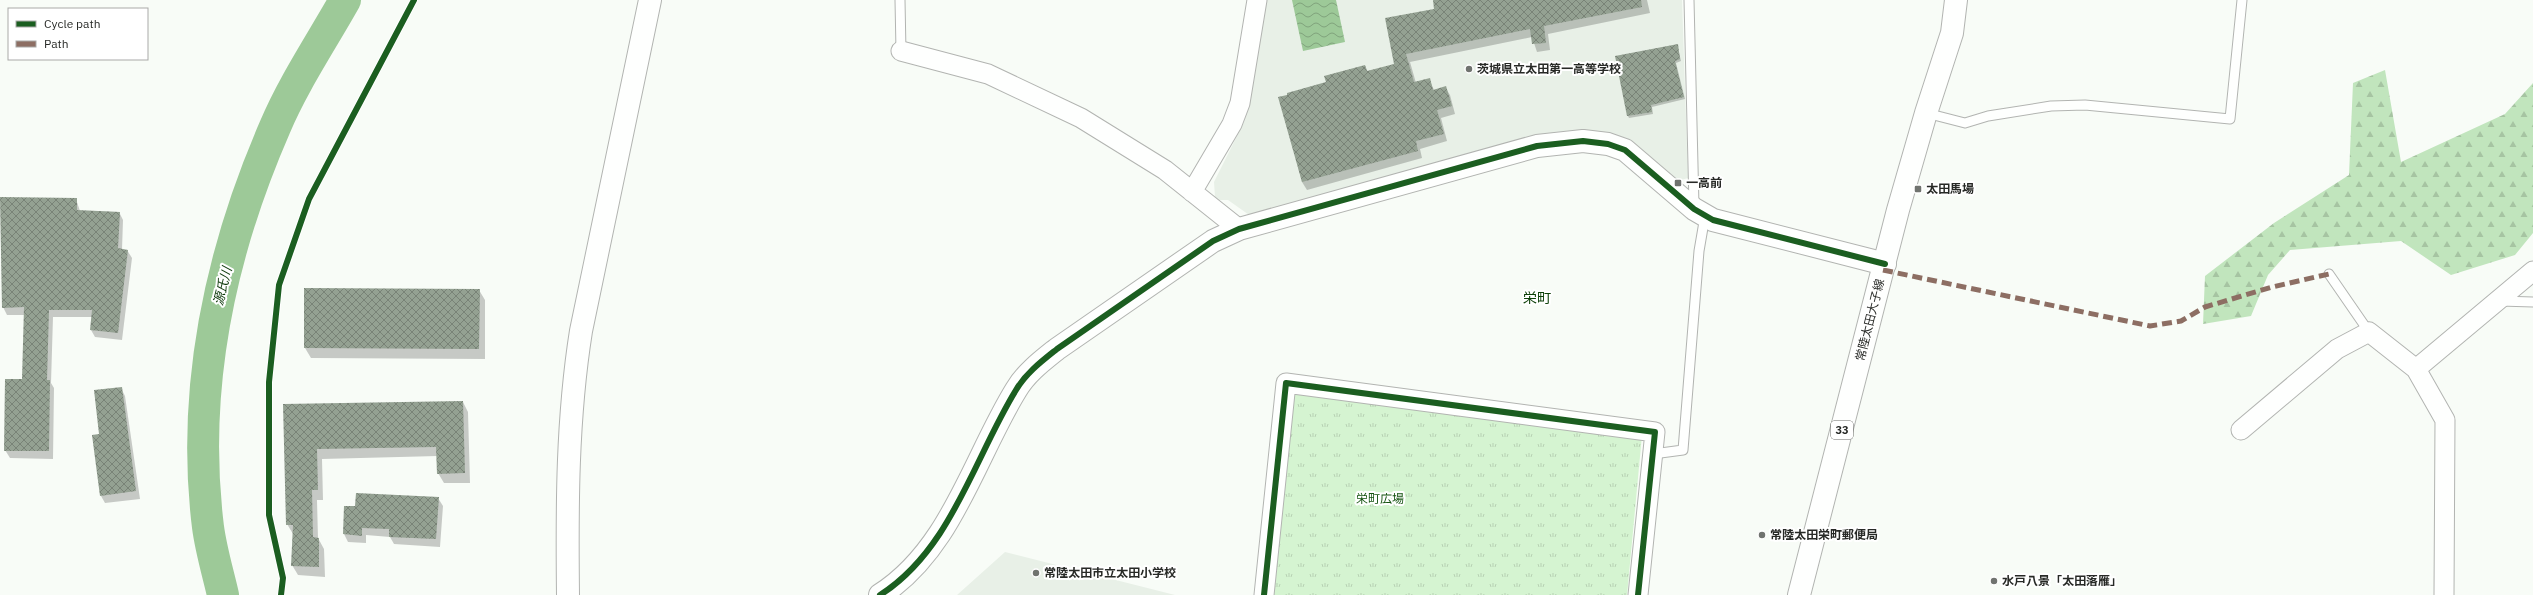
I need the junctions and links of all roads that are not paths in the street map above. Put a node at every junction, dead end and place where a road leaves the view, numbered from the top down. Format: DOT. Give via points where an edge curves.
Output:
graph roads {
  1 [pos="650,0"];
  2 [pos="900,0"];
  3 [pos="1257,0"];
  4 [pos="1689,0"];
  5 [pos="1956,0"];
  6 [pos="2242,0"];
  7 [pos="901,51"];
  8 [pos="1926,113"];
  9 [pos="1192,192"];
  10 [pos="1699,212"];
  11 [pos="1240,229"];
  12 [pos="1885,264"];
  13 [pos="2533,271"];
  14 [pos="2329,274"];
  15 [pos="2497,301"];
  16 [pos="2533,302"];
  17 [pos="2369,332"];
  18 [pos="2416,369"];
  19 [pos="2241,430"];
  20 [pos="1653,454"];
  21 [pos="568,595"];
  22 [pos="880,595"];
  23 [pos="1264,595"];
  24 [pos="1638,595"];
  25 [pos="1799,595"];
  26 [pos="2444,595"];
  1 -- 21 [label="street" via="573,380 568,448"];
  2 -- 7 [label="lane"];
  3 -- 9 [label="street" via="1240,102 1232,124"];
  4 -- 10 [label="lane"];
  5 -- 8 [label="street, 常陸太田大子線 / 33" via="1952,33"];
  6 -- 8 [label="lane" via="2230,119 2085,105 2051,106 1988,116 1965,123"];
  7 -- 9 [label="street" via="988,74 1081,118 1165,170"];
  8 -- 12 [label="street, 常陸太田大子線 / 33"];
  9 -- 11 [label="street"];
  10 -- 11 [label="street" via="1625,150 1608,144 1583,141 1537,146"];
  10 -- 12 [label="street" via="1713,220"];
  10 -- 20 [label="lane" via="1699,251 1683,450"];
  11 -- 22 [label="street" via="1213,241 1035,367 1016,389 945,524 928,550 903,577"];
  12 -- 25 [label="street, 常陸太田大子線 / 33"];
  13 -- 15 [label="street"];
  14 -- 17 [label="lane"];
  15 -- 16 [label="lane"];
  15 -- 18 [label="street"];
  17 -- 18 [label="street"];
  17 -- 19 [label="street" via="2337,349"];
  18 -- 26 [label="street" via="2445,420"];
  20 -- 23 [label="street" via="1655,432 1286,383"];
  20 -- 24 [label="street"];
}
